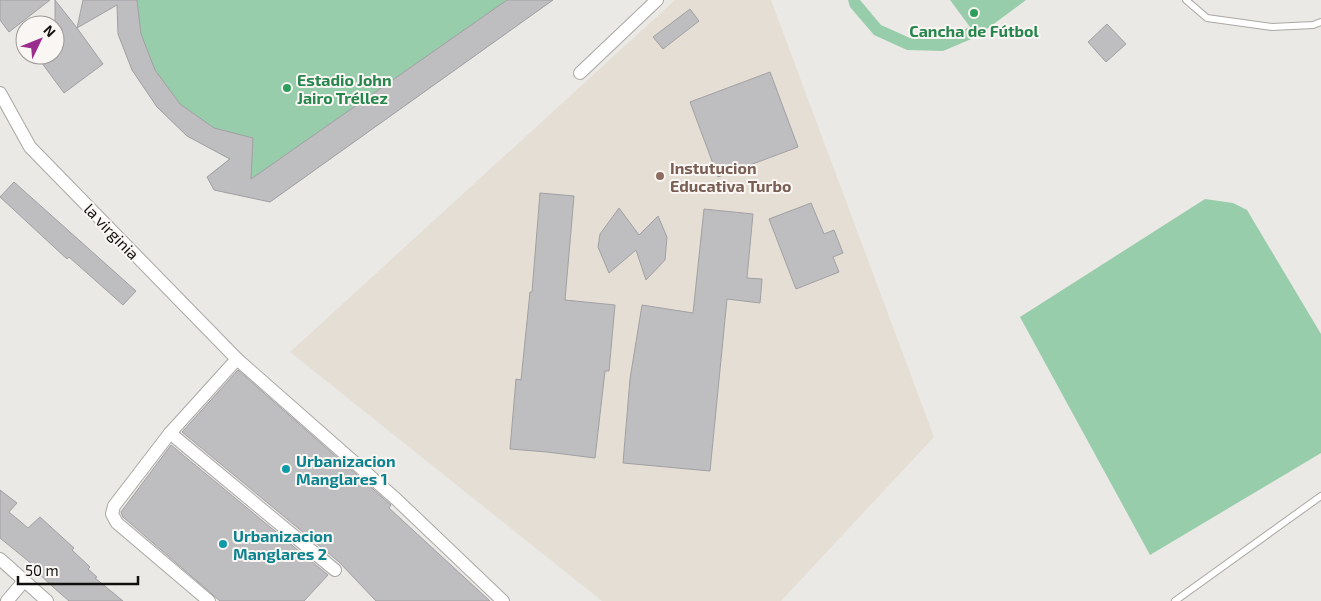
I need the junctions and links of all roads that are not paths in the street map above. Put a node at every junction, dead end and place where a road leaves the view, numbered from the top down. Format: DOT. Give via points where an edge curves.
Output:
graph roads {
  1 [pos="657,0"];
  2 [pos="1186,0"];
  3 [pos="1321,22"];
  4 [pos="580,73"];
  5 [pos="0,93"];
  6 [pos="237,358"];
  7 [pos="170,434"];
  8 [pos="1321,496"];
  9 [pos="0,559"];
  10 [pos="335,570"];
  11 [pos="24,581"];
  12 [pos="7,601"];
  13 [pos="47,601"];
  14 [pos="209,601"];
  15 [pos="503,601"];
  16 [pos="1175,601"];
  1 -- 4 [label="street"];
  2 -- 3 [label="lane" via="1207,18 1272,27"];
  5 -- 6 [label="street, la virginia" via="30,147"];
  6 -- 7 [label="street"];
  6 -- 15 [label="street, la virginia" via="396,499"];
  7 -- 10 [label="street"];
  7 -- 14 [label="street" via="114,506 112,514 117,523"];
  8 -- 16 [label="lane"];
  9 -- 11 [label="street"];
  11 -- 12 [label="street"];
  11 -- 13 [label="street"];
}
